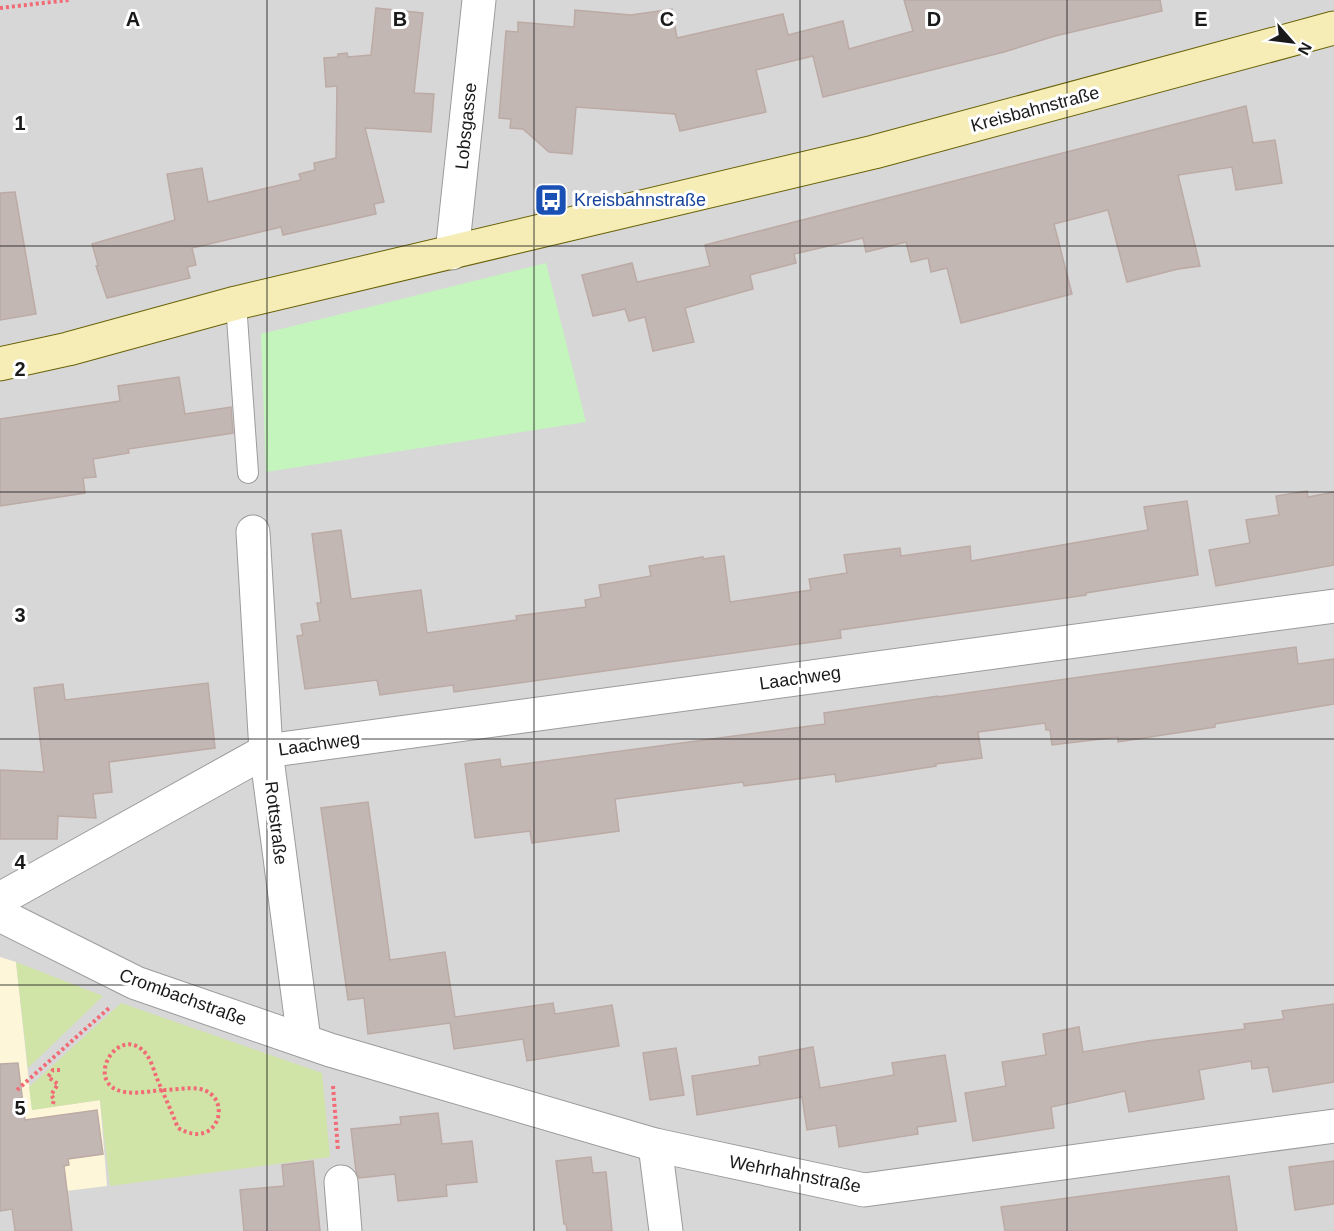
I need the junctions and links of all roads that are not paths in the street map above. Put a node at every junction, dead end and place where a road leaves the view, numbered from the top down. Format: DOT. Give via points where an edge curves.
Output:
graph roads {
  1 [pos="479,0"];
  2 [pos="1334,28"];
  3 [pos="452,253"];
  4 [pos="236,303"];
  5 [pos="0,363"];
  6 [pos="248,472"];
  7 [pos="253,532"];
  8 [pos="1334,606"];
  9 [pos="266,751"];
  10 [pos="0,899"];
  11 [pos="0,915"];
  12 [pos="317,1045"];
  13 [pos="1334,1126"];
  14 [pos="655,1145"];
  15 [pos="341,1182"];
  16 [pos="345,1231"];
  17 [pos="666,1231"];
  1 -- 3 [label="street, Lobsgasse"];
  2 -- 3 [label="street, Kreisbahnstraße" via="874,152"];
  3 -- 4 [label="street, Kreisbahnstraße"];
  4 -- 5 [label="street, Kreisbahnstraße" via="68,349"];
  4 -- 6 [label="lane"];
  7 -- 9 [label="street, Rottstraße"];
  8 -- 9 [label="street, Laachweg"];
  9 -- 10 [label="street"];
  9 -- 12 [label="street, Rottstraße"];
  11 -- 12 [label="street, Crombachstraße" via="136,983"];
  12 -- 14 [label="street, Wehrhahnstraße"];
  13 -- 14 [label="street, Wehrhahnstraße" via="864,1190"];
  14 -- 17 [label="street"];
  15 -- 16 [label="street"];
}
